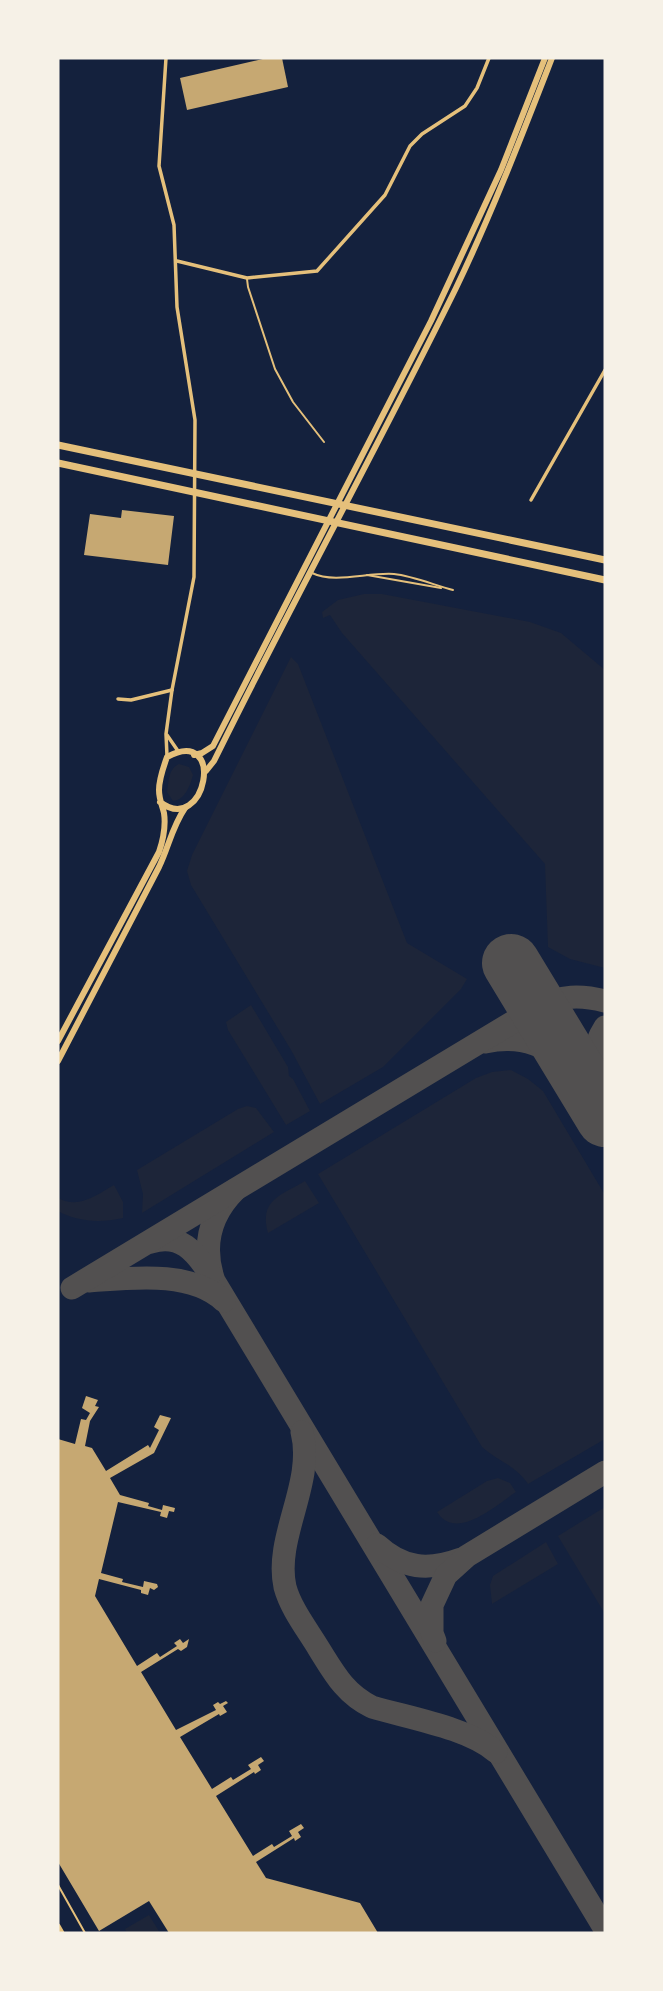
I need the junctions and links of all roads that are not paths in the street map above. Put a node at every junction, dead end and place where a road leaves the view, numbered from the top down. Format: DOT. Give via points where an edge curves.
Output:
graph roads {
  1 [pos="166,58"];
  2 [pos="489,58"];
  3 [pos="544,58"];
  4 [pos="552,58"];
  5 [pos="177,261"];
  6 [pos="247,278"];
  7 [pos="605,370"];
  8 [pos="324,442"];
  9 [pos="58,445"];
  10 [pos="58,463"];
  11 [pos="359,471"];
  12 [pos="531,500"];
  13 [pos="319,549"];
  14 [pos="605,560"];
  15 [pos="311,573"];
  16 [pos="362,574"];
  17 [pos="605,580"];
  18 [pos="172,690"];
  19 [pos="118,699"];
  20 [pos="166,734"];
  21 [pos="178,751"];
  22 [pos="194,754"];
  23 [pos="167,757"];
  24 [pos="206,771"];
  25 [pos="160,802"];
  26 [pos="185,808"];
  27 [pos="58,1041"];
  28 [pos="58,1060"];
  29 [pos="58,1885"];
  30 [pos="58,1926"];
  31 [pos="62,1933"];
  32 [pos="85,1933"];
  1 -- 5 [label="street" via="159,166 170,205"];
  2 -- 6 [label="street" via="465,106 410,146 385,195 317,271"];
  3 -- 11 [label="main road" via="484,209"];
  4 -- 11 [label="main road" via="461,275"];
  5 -- 6 [label="street"];
  5 -- 18 [label="street" via="177,307 195,420 194,577"];
  6 -- 8 [label="lane" via="275,369"];
  7 -- 12 [label="street"];
  9 -- 14 [label="highway"];
  10 -- 17 [label="highway"];
  11 -- 13 [label="main road"];
  13 -- 15 [label="main road"];
  13 -- 22 [label="main road" via="220,733 209,750"];
  15 -- 16 [label="lane" via="332,578"];
  15 -- 24 [label="main road"];
  16 -- 16 [label="lane" via="397,581 453,590 397,574"];
  18 -- 19 [label="street"];
  18 -- 20 [label="street"];
  20 -- 21 [label="street"];
  20 -- 23 [label="street"];
  21 -- 22 [label="main road"];
  21 -- 23 [label="main road"];
  22 -- 24 [label="main road"];
  23 -- 25 [label="main road"];
  24 -- 26 [label="main road" via="200,791"];
  25 -- 26 [label="main road" via="169,808"];
  25 -- 27 [label="main road" via="164,823 159,852"];
  26 -- 28 [label="main road"];
  29 -- 32 [label="lane"];
  30 -- 31 [label="main road"];
}
